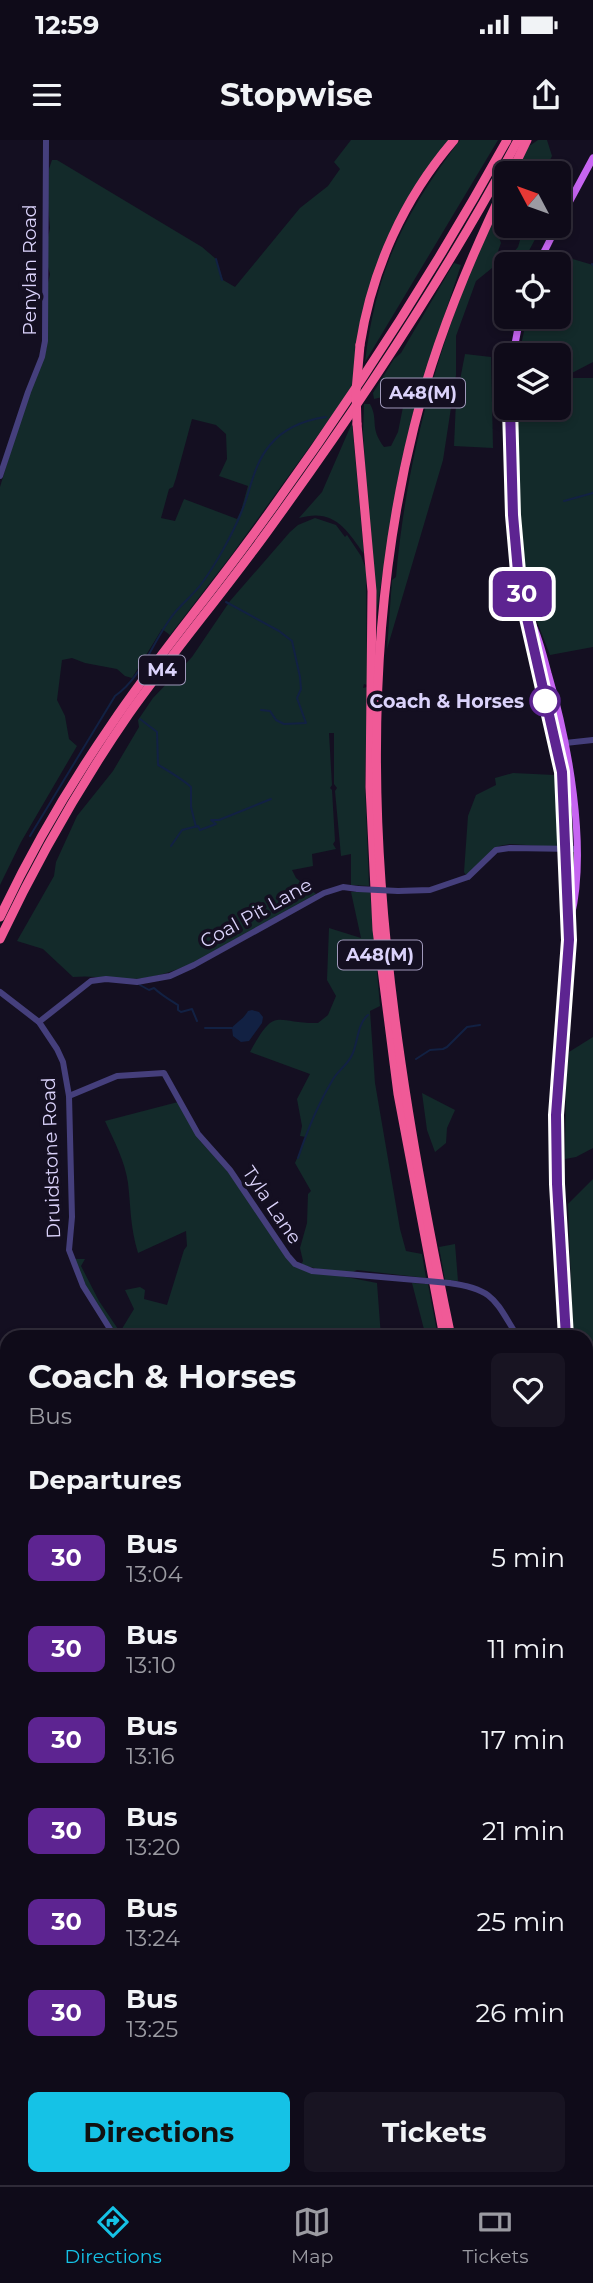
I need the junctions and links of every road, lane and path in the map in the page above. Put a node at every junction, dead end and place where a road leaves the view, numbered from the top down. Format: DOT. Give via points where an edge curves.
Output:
graph roads {
  1 [pos="46,140"];
  2 [pos="454,140"];
  3 [pos="508,140"];
  4 [pos="523,140"];
  5 [pos="593,158"];
  6 [pos="514,161"];
  7 [pos="571,200"];
  8 [pos="494,206"];
  9 [pos="494,208"];
  10 [pos="488,220"];
  11 [pos="510,420"];
  12 [pos="0,476"];
  13 [pos="526,610"];
  14 [pos="593,740"];
  15 [pos="565,741"];
  16 [pos="556,744"];
  17 [pos="565,849"];
  18 [pos="576,849"];
  19 [pos="0,917"];
  20 [pos="569,924"];
  21 [pos="0,939"];
  22 [pos="0,992"];
  23 [pos="39,1022"];
  24 [pos="69,1096"];
  25 [pos="110,1330"];
  26 [pos="443,1330"];
  27 [pos="450,1330"];
  28 [pos="514,1330"];
  29 [pos="566,1330"];
  1 -- 12 [label="street, Penylan Road" via="45,341"];
  2 -- 26 [label="highway, A48(M), bridge" via="393,233 371,294 356,391 372,591 370,797 378,943 405,1137"];
  3 -- 19 [label="highway, M4" via="356,388 111,725 56,813"];
  4 -- 6 [label="highway, A48(M)"];
  4 -- 21 [label="highway, M4" via="371,384 254,550 129,714 44,851"];
  5 -- 7 [label="main road"];
  8 -- 10 [label="highway, A48(M)"];
  9 -- 10 [label="highway, A48(M)"];
  10 -- 27 [label="highway, A48(M)" via="439,341 406,462 387,574 378,707 379,848 391,1001 414,1151"];
  11 -- 13 [label="main road" via="518,570"];
  13 -- 15 [label="main road" via="536,629"];
  13 -- 16 [label="main road"];
  14 -- 15 [label="street"];
  15 -- 16 [label="street"];
  15 -- 18 [label="main road"];
  16 -- 17 [label="main road"];
  17 -- 18 [label="street, Coal Pit Lane"];
  17 -- 20 [label="main road"];
  17 -- 23 [label="street, Coal Pit Lane, bridge" via="496,850 468,877 430,890 343,887 324,892 170,976 137,982 91,981"];
  18 -- 20 [label="main road" via="575,899"];
  20 -- 29 [label="main road" via="556,1115"];
  22 -- 23 [label="street, Druidstone Road"];
  23 -- 24 [label="street, Druidstone Road" via="63,1062"];
  24 -- 25 [label="street, Druidstone Road" via="71,1257 93,1306"];
  24 -- 28 [label="street, Tyla Lane, bridge" via="117,1076 164,1073 201,1138 230,1170 295,1264 312,1271 471,1286 486,1292"];
}
